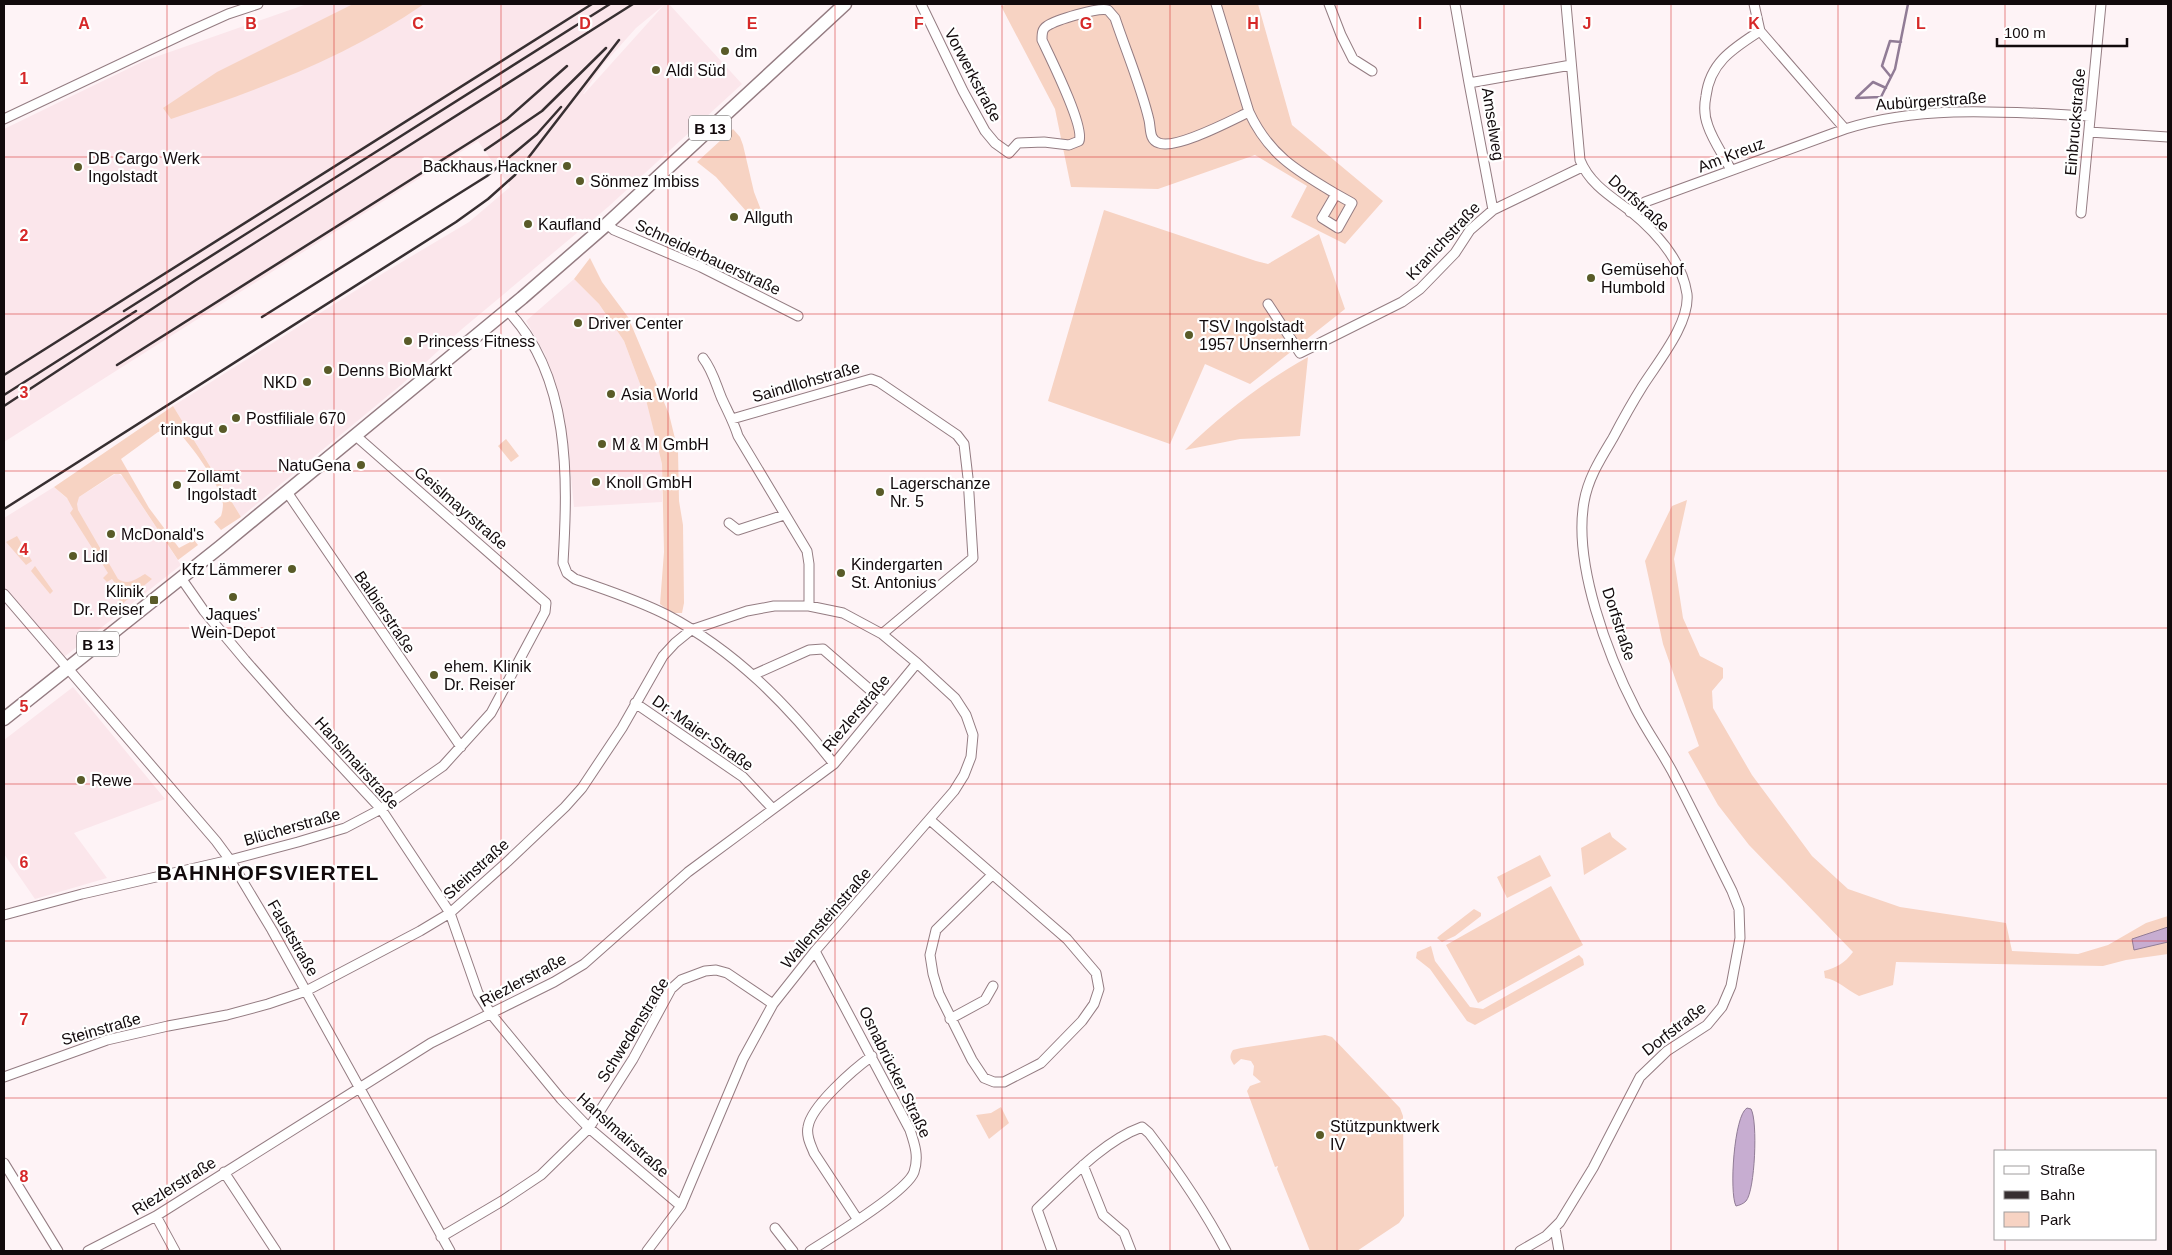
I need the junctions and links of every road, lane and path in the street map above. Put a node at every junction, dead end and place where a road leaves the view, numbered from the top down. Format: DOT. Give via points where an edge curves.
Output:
graph roads {
  1 [pos="258,4"];
  2 [pos="845,4"];
  3 [pos="921,4"];
  4 [pos="1216,4"];
  5 [pos="1329,4"];
  6 [pos="1455,4"];
  7 [pos="1566,4"];
  8 [pos="1754,4"];
  9 [pos="2102,4"];
  10 [pos="1760,30"];
  11 [pos="1571,65"];
  12 [pos="1372,71"];
  13 [pos="1470,83"];
  14 [pos="1249,112"];
  15 [pos="2090,116"];
  16 [pos="4,119"];
  17 [pos="1845,129"];
  18 [pos="2089,132"];
  19 [pos="2168,137"];
  20 [pos="1582,167"];
  21 [pos="1731,170"];
  22 [pos="1336,194"];
  23 [pos="1493,210"];
  24 [pos="1630,212"];
  25 [pos="2081,213"];
  26 [pos="607,224"];
  27 [pos="1268,304"];
  28 [pos="507,310"];
  29 [pos="798,316"];
  30 [pos="703,358"];
  31 [pos="732,418"];
  32 [pos="356,436"];
  33 [pos="287,492"];
  34 [pos="784,516"];
  35 [pos="729,523"];
  36 [pos="181,578"];
  37 [pos="4,594"];
  38 [pos="546,603"];
  39 [pos="810,606"];
  40 [pos="691,630"];
  41 [pos="882,634"];
  42 [pos="917,663"];
  43 [pos="68,668"];
  44 [pos="753,675"];
  45 [pos="884,702"];
  46 [pos="635,703"];
  47 [pos="4,719"];
  48 [pos="461,748"];
  49 [pos="834,764"];
  50 [pos="381,809"];
  51 [pos="773,809"];
  52 [pos="930,820"];
  53 [pos="230,860"];
  54 [pos="992,875"];
  55 [pos="450,913"];
  56 [pos="4,915"];
  57 [pos="816,951"];
  58 [pos="993,986"];
  59 [pos="306,991"];
  60 [pos="773,1004"];
  61 [pos="491,1014"];
  62 [pos="950,1019"];
  63 [pos="872,1056"];
  64 [pos="4,1077"];
  65 [pos="359,1087"];
  66 [pos="589,1128"];
  67 [pos="4,1163"];
  68 [pos="1083,1165"];
  69 [pos="224,1172"];
  70 [pos="682,1206"];
  71 [pos="156,1216"];
  72 [pos="858,1220"];
  73 [pos="775,1228"];
  74 [pos="1555,1228"];
  75 [pos="441,1236"];
  76 [pos="58,1251"];
  77 [pos="88,1251"];
  78 [pos="175,1251"];
  79 [pos="276,1251"];
  80 [pos="450,1251"];
  81 [pos="647,1251"];
  82 [pos="793,1251"];
  83 [pos="810,1251"];
  84 [pos="1052,1251"];
  85 [pos="1131,1251"];
  86 [pos="1226,1251"];
  87 [pos="1520,1251"];
  88 [pos="1559,1251"];
  1 -- 16 [label="street" via="188,32"];
  2 -- 26 [label="main road, B 13"];
  3 -- 14 [label="street, Vorwerkstraße" via="985,132 1009,153 1018,143 1070,145 1079,141 1080,131 1042,40 1042,33 1048,25 1098,9 1108,10 1115,18 1148,116 1151,136 1158,143 1167,144 1195,136"];
  4 -- 14 [label="street"];
  5 -- 12 [label="street" via="1353,59"];
  6 -- 13 [label="street"];
  7 -- 11 [label="street, Dorfstraße"];
  8 -- 10 [label="street"];
  9 -- 15 [label="street, Einbruckstraße"];
  10 -- 17 [label="street"];
  10 -- 21 [label="street" via="1727,53 1707,88 1704,108 1707,126"];
  11 -- 13 [label="street, Amselweg"];
  11 -- 20 [label="street, Dorfstraße" via="1578,154"];
  13 -- 23 [label="street, Amselweg"];
  14 -- 22 [label="street" via="1260,134 1285,162"];
  15 -- 17 [label="street, Aubürgerstraße" via="1993,112 1898,116"];
  15 -- 18 [label="street, Einbruckstraße"];
  17 -- 21 [label="street, Am Kreuz"];
  18 -- 19 [label="street"];
  18 -- 25 [label="street, Einbruckstraße"];
  20 -- 23 [label="street, Kranichstraße"];
  20 -- 24 [label="street, Dorfstraße" via="1594,182"];
  21 -- 24 [label="street, Am Kreuz" via="1645,202"];
  23 -- 27 [label="street, Kranichstraße" via="1470,230 1455,253 1420,289 1402,302 1300,353"];
  24 -- 74 [label="street, Dorfstraße" via="1650,229 1671,256 1682,278 1687,302 1674,336 1590,482 1583,514 1586,565 1598,616 1616,666 1732,891 1739,909 1740,938 1731,986 1718,1014 1668,1051 1640,1077 1593,1168"];
  26 -- 28 [label="main road, B 13"];
  26 -- 29 [label="street, Schneiderbauerstraße"];
  28 -- 32 [label="main road, B 13"];
  28 -- 40 [label="street" via="538,352 556,408 564,453 563,563 567,573 575,579 644,604"];
  30 -- 31 [label="street"];
  31 -- 34 [label="street" via="738,436"];
  31 -- 41 [label="street, Saindllohstraße" via="870,379 957,435 964,444 973,558"];
  32 -- 33 [label="main road, B 13"];
  32 -- 38 [label="street, Geislmayrstraße"];
  33 -- 36 [label="main road, B 13"];
  33 -- 48 [label="street, Balbierstraße"];
  34 -- 35 [label="street" via="738,530"];
  34 -- 39 [label="street" via="807,551"];
  36 -- 43 [label="main road, B 13"];
  36 -- 50 [label="street, Hanslmairstraße" via="245,660"];
  37 -- 43 [label="street, Fauststraße"];
  38 -- 48 [label="street, Blücherstraße" via="545,612 491,713"];
  39 -- 40 [label="street, Steinstraße" via="774,606 747,611"];
  39 -- 41 [label="street, Steinstraße" via="843,613"];
  40 -- 44 [label="street" via="729,654"];
  40 -- 46 [label="street, Steinstraße" via="663,656"];
  41 -- 42 [label="street, Wallensteinstraße"];
  42 -- 45 [label="street, Riezlerstraße"];
  42 -- 52 [label="street, Wallensteinstraße" via="955,698 966,714 973,735 971,757 964,775"];
  43 -- 47 [label="main road, B 13"];
  43 -- 53 [label="street, Fauststraße"];
  44 -- 45 [label="street" via="809,650 823,649"];
  44 -- 49 [label="street" via="791,712"];
  45 -- 49 [label="street, Riezlerstraße"];
  46 -- 51 [label="street, Dr.-Maier-Straße" via="743,778"];
  46 -- 55 [label="street, Steinstraße" via="580,790"];
  48 -- 50 [label="street, Blücherstraße" via="443,766"];
  49 -- 51 [label="street, Riezlerstraße"];
  50 -- 53 [label="street, Blücherstraße" via="345,828"];
  50 -- 55 [label="street, Hanslmairstraße"];
  51 -- 61 [label="street, Riezlerstraße" via="688,872 584,964"];
  52 -- 54 [label="street"];
  52 -- 57 [label="street, Wallensteinstraße"];
  53 -- 56 [label="street, Blücherstraße"];
  53 -- 59 [label="street, Fauststraße"];
  54 -- 62 [label="street" via="936,930 930,955 939,994"];
  54 -- 62 [label="street" via="1067,939 1096,974 1100,989 1082,1021 1041,1063 1004,1082 984,1078"];
  55 -- 59 [label="street, Steinstraße"];
  55 -- 61 [label="street, Hanslmairstraße" via="478,993"];
  57 -- 60 [label="street, Wallensteinstraße"];
  57 -- 63 [label="street, Osnabrücker Straße"];
  58 -- 62 [label="street" via="985,1000"];
  59 -- 64 [label="street, Steinstraße" via="227,1015 107,1040"];
  59 -- 65 [label="street, Fauststraße"];
  60 -- 66 [label="street, Schwedenstraße" via="727,973 716,970 681,980 671,989 633,1059"];
  60 -- 70 [label="street, Wallensteinstraße" via="743,1059"];
  61 -- 65 [label="street, Riezlerstraße" via="431,1043"];
  61 -- 66 [label="street, Hanslmairstraße"];
  63 -- 72 [label="street, Osnabrücker Straße" via="910,1130 917,1154 914,1174 886,1201"];
  63 -- 72 [label="street" via="852,1070 831,1092 809,1120 807,1130 814,1153"];
  65 -- 69 [label="street, Riezlerstraße"];
  65 -- 75 [label="street, Fauststraße"];
  66 -- 70 [label="street, Hanslmairstraße"];
  66 -- 75 [label="street, Schwedenstraße" via="541,1175"];
  67 -- 76 [label="street"];
  68 -- 84 [label="street" via="1037,1209"];
  68 -- 85 [label="street" via="1103,1215 1124,1233"];
  68 -- 86 [label="street" via="1129,1132 1142,1127 1189,1186"];
  69 -- 71 [label="street, Riezlerstraße"];
  69 -- 79 [label="street"];
  70 -- 81 [label="street, Wallensteinstraße"];
  71 -- 77 [label="street, Riezlerstraße"];
  71 -- 78 [label="street"];
  72 -- 83 [label="street, Osnabrücker Straße"];
  73 -- 82 [label="street"];
  74 -- 87 [label="street"];
  74 -- 88 [label="street"];
  75 -- 80 [label="street, Fauststraße"];
}
